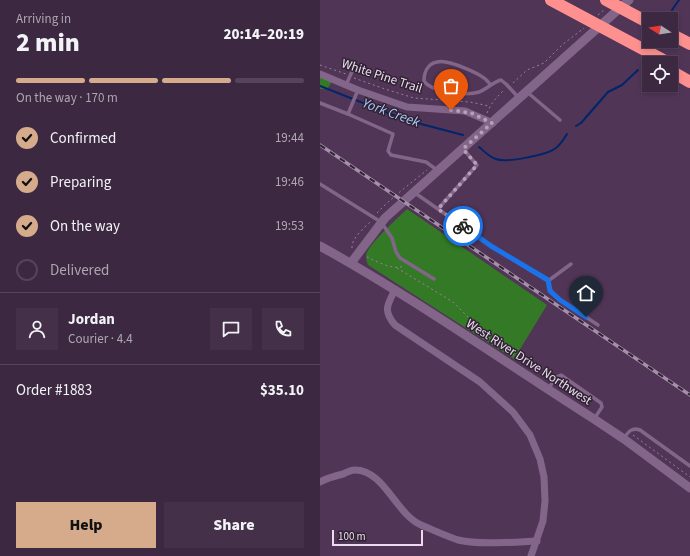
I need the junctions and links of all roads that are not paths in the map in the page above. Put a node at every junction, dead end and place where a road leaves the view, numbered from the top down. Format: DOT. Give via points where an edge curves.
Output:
graph roads {
  1 [pos="551,0"];
  2 [pos="629,0"];
  3 [pos="608,3"];
  4 [pos="642,19"];
  5 [pos="619,37"];
  6 [pos="678,38"];
  7 [pos="690,44"];
  8 [pos="648,56"];
  9 [pos="655,56"];
  10 [pos="354,67"];
  11 [pos="678,68"];
  12 [pos="320,74"];
  13 [pos="690,74"];
  14 [pos="678,75"];
  15 [pos="690,82"];
  16 [pos="346,85"];
  17 [pos="490,85"];
  18 [pos="527,92"];
  19 [pos="356,93"];
  20 [pos="519,99"];
  21 [pos="320,103"];
  22 [pos="348,114"];
  23 [pos="560,120"];
  24 [pos="492,123"];
  25 [pos="463,149"];
  26 [pos="438,171"];
  27 [pos="320,184"];
  28 [pos="414,192"];
  29 [pos="438,209"];
  30 [pos="381,222"];
  31 [pos="320,246"];
  32 [pos="351,263"];
  33 [pos="571,264"];
  34 [pos="434,279"];
  35 [pos="548,280"];
  36 [pos="395,290"];
  37 [pos="598,325"];
  38 [pos="550,386"];
  39 [pos="594,419"];
  40 [pos="626,435"];
  41 [pos="690,466"];
  42 [pos="320,482"];
  43 [pos="690,488"];
  44 [pos="537,541"];
  45 [pos="532,556"];
  1 -- 5 [label="highway" via="585,22"];
  2 -- 18 [label="main road"];
  3 -- 4 [label="highway"];
  5 -- 8 [label="highway"];
  5 -- 9 [label="highway"];
  6 -- 7 [label="highway"];
  10 -- 16 [label="lane"];
  11 -- 13 [label="highway"];
  12 -- 16 [label="street"];
  14 -- 15 [label="highway"];
  16 -- 19 [label="street"];
  17 -- 17 [label="lane" via="478,92 460,94 428,86 424,81 424,74 431,64 438,61 458,66 487,80"];
  17 -- 20 [label="lane" via="501,80"];
  18 -- 20 [label="main road"];
  18 -- 23 [label="lane"];
  19 -- 22 [label="lane"];
  19 -- 24 [label="street" via="407,107 465,111"];
  20 -- 24 [label="main road"];
  21 -- 22 [label="lane"];
  22 -- 26 [label="lane" via="393,134 388,151 391,155 426,162"];
  24 -- 25 [label="main road"];
  25 -- 26 [label="main road"];
  25 -- 29 [label="lane" via="477,165"];
  26 -- 28 [label="main road"];
  27 -- 30 [label="lane"];
  28 -- 29 [label="lane"];
  28 -- 30 [label="main road"];
  29 -- 35 [label="lane" via="491,246"];
  30 -- 32 [label="main road"];
  30 -- 34 [label="lane" via="392,238 400,258"];
  31 -- 32 [label="main road, West River Drive Northwest"];
  32 -- 36 [label="main road, West River Drive Northwest"];
  33 -- 35 [label="lane"];
  35 -- 37 [label="lane" via="550,291"];
  36 -- 38 [label="main road, West River Drive Northwest"];
  36 -- 44 [label="street" via="387,312 395,325 480,382 513,412 530,435 544,477 543,521"];
  38 -- 39 [label="main road, West River Drive Northwest"];
  38 -- 39 [label="lane" via="556,377 561,375 601,402 602,408"];
  39 -- 40 [label="main road, West River Drive Northwest"];
  40 -- 41 [label="lane" via="634,429 640,430"];
  40 -- 43 [label="main road, West River Drive Northwest"];
  42 -- 44 [label="street" via="354,470 366,472 375,477 406,514 419,524 458,540"];
  44 -- 45 [label="street"];
}
